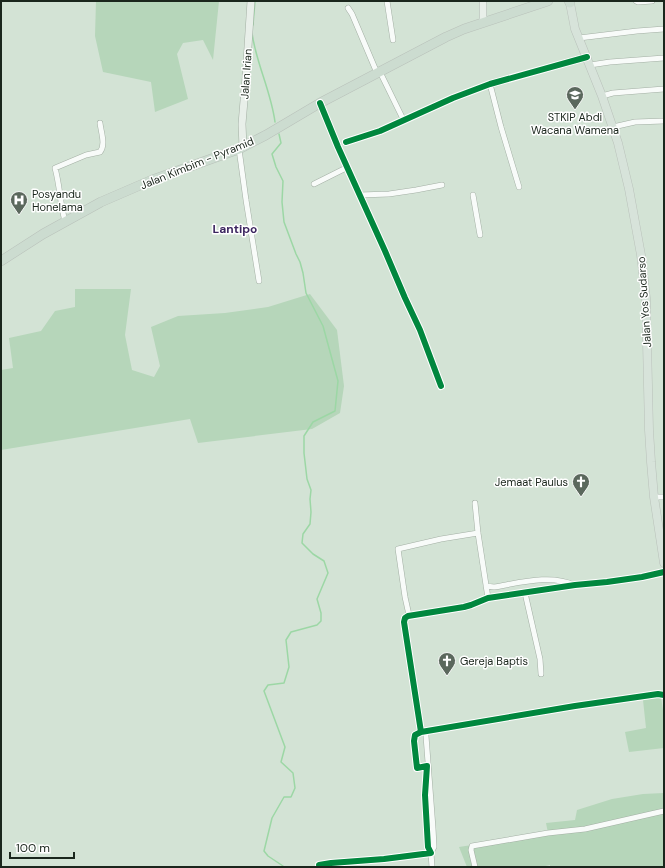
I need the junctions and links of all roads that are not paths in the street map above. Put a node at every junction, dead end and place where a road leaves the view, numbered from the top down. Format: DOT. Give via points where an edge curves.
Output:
graph roads {
  1 [pos="251,1"];
  2 [pos="387,1"];
  3 [pos="482,1"];
  4 [pos="548,1"];
  5 [pos="636,1"];
  6 [pos="652,1"];
  7 [pos="570,2"];
  8 [pos="348,8"];
  9 [pos="483,23"];
  10 [pos="664,28"];
  11 [pos="579,38"];
  12 [pos="393,40"];
  13 [pos="664,58"];
  14 [pos="588,61"];
  15 [pos="379,73"];
  16 [pos="490,84"];
  17 [pos="664,89"];
  18 [pos="602,96"];
  19 [pos="320,103"];
  20 [pos="404,121"];
  21 [pos="664,121"];
  22 [pos="100,123"];
  23 [pos="612,127"];
  24 [pos="346,142"];
  25 [pos="241,148"];
  26 [pos="348,167"];
  27 [pos="314,184"];
  28 [pos="442,185"];
  29 [pos="519,187"];
  30 [pos="360,195"];
  31 [pos="473,195"];
  32 [pos="65,221"];
  33 [pos="480,235"];
  34 [pos="1,261"];
  35 [pos="259,282"];
  36 [pos="441,386"];
  37 [pos="654,497"];
  38 [pos="664,497"];
  39 [pos="475,504"];
  40 [pos="478,533"];
  41 [pos="664,564"];
  42 [pos="664,572"];
  43 [pos="575,585"];
  44 [pos="486,586"];
  45 [pos="525,593"];
  46 [pos="488,598"];
  47 [pos="409,615"];
  48 [pos="541,674"];
  49 [pos="664,695"];
  50 [pos="424,731"];
  51 [pos="664,811"];
  52 [pos="431,853"];
  53 [pos="319,865"];
  54 [pos="432,867"];
  55 [pos="475,867"];
  1 -- 25 [label="main road, Jalan Irian"];
  2 -- 12 [label="street"];
  3 -- 9 [label="main road"];
  4 -- 9 [label="highway, Jalan Kimbim - Pyramid"];
  5 -- 6 [label="street"];
  7 -- 11 [label="main road, Jalan Yos Sudarso" via="573,24"];
  8 -- 15 [label="street"];
  9 -- 15 [label="highway, Jalan Kimbim - Pyramid" via="446,37"];
  10 -- 11 [label="street"];
  11 -- 14 [label="main road, Jalan Yos Sudarso"];
  13 -- 14 [label="street"];
  14 -- 16 [label="street"];
  14 -- 18 [label="main road, Jalan Yos Sudarso"];
  15 -- 19 [label="highway, Jalan Kimbim - Pyramid"];
  15 -- 20 [label="street"];
  16 -- 20 [label="street"];
  16 -- 29 [label="street"];
  17 -- 18 [label="street"];
  18 -- 23 [label="main road, Jalan Yos Sudarso"];
  19 -- 25 [label="highway, Jalan Kimbim - Pyramid"];
  19 -- 26 [label="street"];
  20 -- 24 [label="street"];
  21 -- 23 [label="street" via="636,122"];
  22 -- 32 [label="street" via="103,144 100,152 55,168"];
  23 -- 37 [label="main road, Jalan Yos Sudarso" via="629,189 644,278"];
  25 -- 32 [label="highway, Jalan Kimbim - Pyramid" via="152,180"];
  25 -- 35 [label="street"];
  26 -- 27 [label="street"];
  26 -- 30 [label="street"];
  28 -- 30 [label="street" via="389,194"];
  30 -- 36 [label="street" via="420,330"];
  31 -- 33 [label="street"];
  32 -- 34 [label="highway, Jalan Kimbim - Pyramid"];
  37 -- 38 [label="street"];
  37 -- 41 [label="main road, Jalan Yos Sudarso"];
  39 -- 40 [label="street"];
  40 -- 44 [label="street"];
  40 -- 47 [label="street" via="398,549"];
  42 -- 43 [label="street"];
  43 -- 44 [label="street" via="550,579"];
  43 -- 45 [label="street"];
  44 -- 46 [label="street"];
  45 -- 46 [label="street"];
  45 -- 48 [label="street"];
  46 -- 47 [label="street" via="464,607"];
  47 -- 50 [label="street" via="404,622"];
  49 -- 50 [label="street"];
  50 -- 52 [label="street" via="434,828 434,847"];
  50 -- 52 [label="street" via="415,735 414,742 417,768 427,766 424,795 428,847"];
  51 -- 55 [label="street" via="585,829 472,846"];
  52 -- 53 [label="street"];
  52 -- 54 [label="street"];
}
